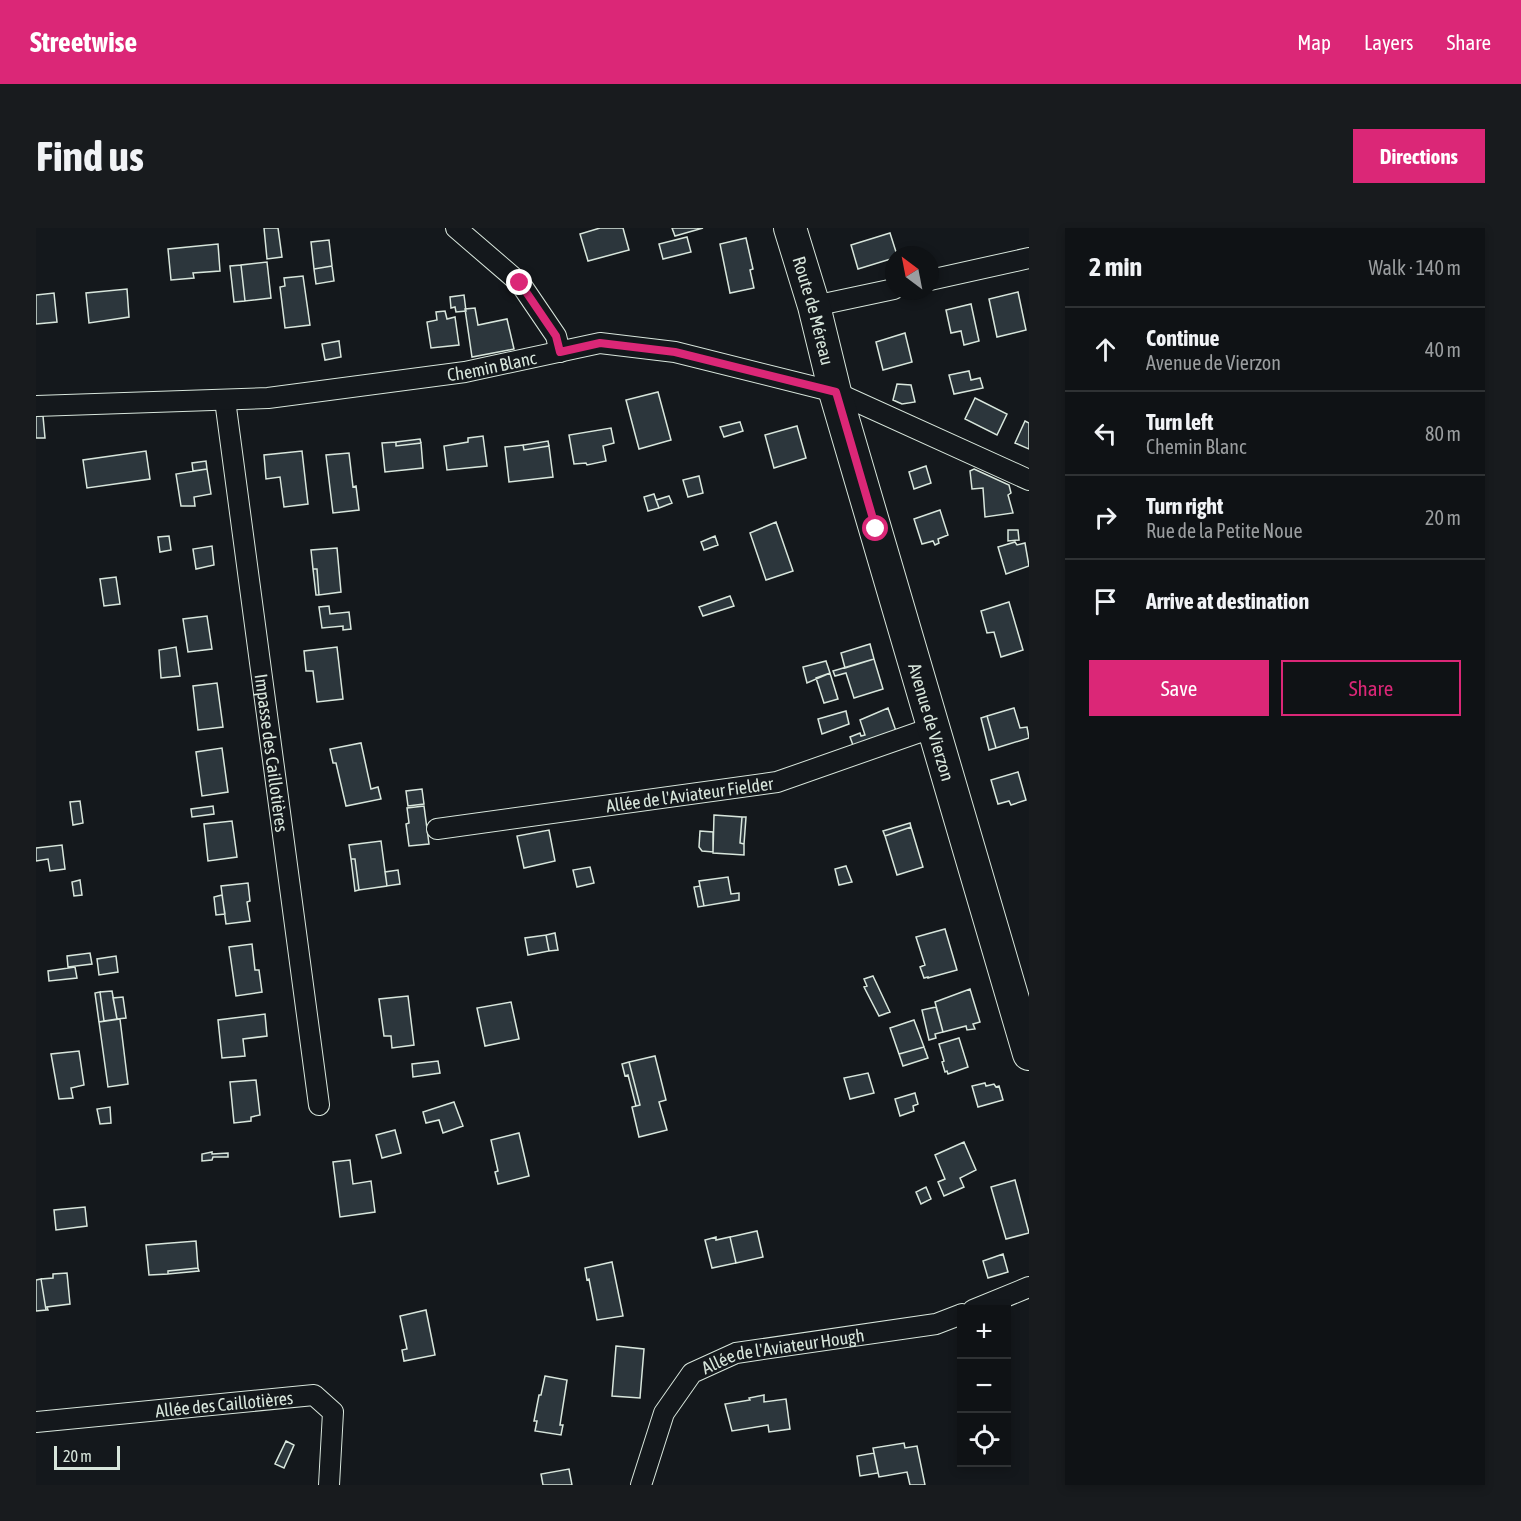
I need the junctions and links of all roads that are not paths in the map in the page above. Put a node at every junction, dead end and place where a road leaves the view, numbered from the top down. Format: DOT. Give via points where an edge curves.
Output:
graph roads {
  1 [pos="456,228"];
  2 [pos="790,228"];
  3 [pos="1029,258"];
  4 [pos="939,278"];
  5 [pos="885,291"];
  6 [pos="814,306"];
  7 [pos="560,352"];
  8 [pos="836,392"];
  9 [pos="225,400"];
  10 [pos="36,406"];
  11 [pos="1029,480"];
  12 [pos="934,727"];
  13 [pos="437,829"];
  14 [pos="1029,1054"];
  15 [pos="319,1105"];
  16 [pos="1029,1287"];
  17 [pos="985,1305"];
  18 [pos="957,1316"];
  19 [pos="36,1422"];
  20 [pos="329,1485"];
  21 [pos="641,1485"];
  1 -- 7 [label="street" via="520,283 556,336"];
  2 -- 6 [label="main road, Route de Méreau"];
  3 -- 4 [label="street"];
  5 -- 6 [label="street"];
  6 -- 8 [label="main road, Route de Méreau"];
  7 -- 8 [label="street, Chemin Blanc" via="600,343 675,352"];
  7 -- 9 [label="street, Chemin Blanc" via="465,372"];
  8 -- 11 [label="street, Chemin Blanc"];
  8 -- 12 [label="main road, Avenue de Vierzon"];
  9 -- 10 [label="street, Chemin Blanc"];
  9 -- 15 [label="street, Impasse des Caillotières"];
  12 -- 13 [label="street, Allée de l'Aviateur Fielder" via="777,782"];
  12 -- 14 [label="main road, Avenue de Vierzon"];
  16 -- 17 [label="street"];
  18 -- 21 [label="street, Allée de l'Aviateur Hough" via="936,1324 736,1353 692,1373 664,1413"];
  19 -- 20 [label="street, Allée des Caillotières" via="314,1395 333,1412"];
}
